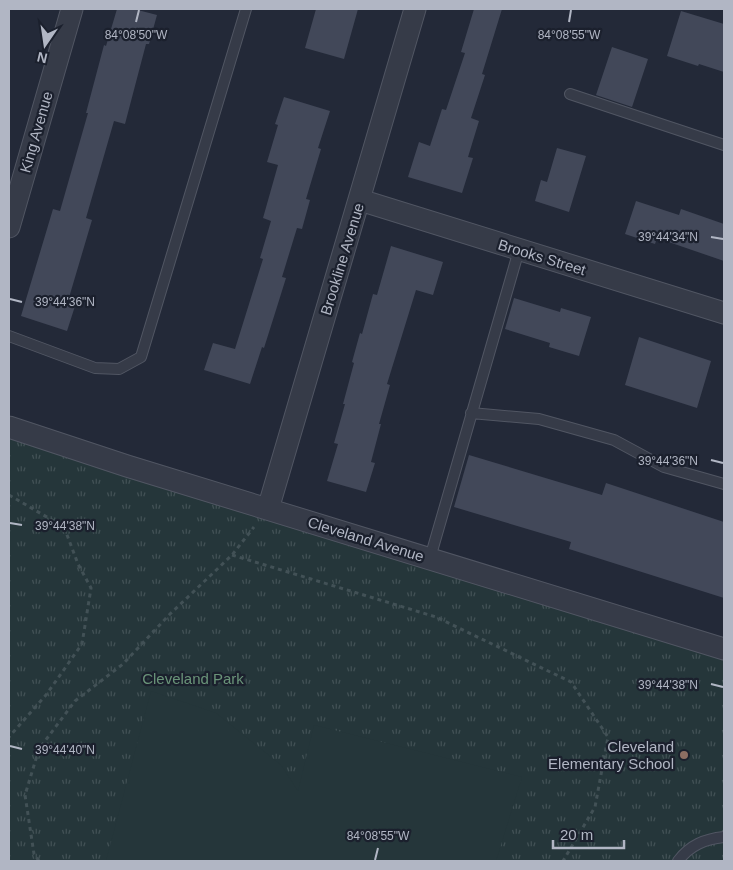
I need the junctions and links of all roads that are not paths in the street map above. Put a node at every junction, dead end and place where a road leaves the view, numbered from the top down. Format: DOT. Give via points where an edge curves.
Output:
graph roads {
  1 [pos="72,9"];
  2 [pos="246,9"];
  3 [pos="414,9"];
  4 [pos="570,94"];
  5 [pos="724,145"];
  6 [pos="360,200"];
  7 [pos="9,227"];
  8 [pos="519,250"];
  9 [pos="724,313"];
  10 [pos="9,336"];
  11 [pos="471,413"];
  12 [pos="9,427"];
  13 [pos="724,484"];
  14 [pos="268,508"];
  15 [pos="430,558"];
  16 [pos="724,650"];
  17 [pos="724,836"];
  18 [pos="678,861"];
  1 -- 7 [label="street, King Avenue"];
  2 -- 10 [label="lane" via="140,357 120,369 95,368"];
  3 -- 6 [label="street, Brookline Avenue"];
  4 -- 5 [label="lane"];
  6 -- 8 [label="street, Brooks Street"];
  6 -- 14 [label="street, Brookline Avenue"];
  8 -- 9 [label="street, Brooks Street"];
  8 -- 11 [label="lane"];
  11 -- 13 [label="lane" via="548,421 614,440 664,467"];
  11 -- 15 [label="lane"];
  12 -- 14 [label="street, Cleveland Avenue"];
  14 -- 15 [label="street, Cleveland Avenue"];
  15 -- 16 [label="street, Cleveland Avenue"];
  17 -- 18 [label="lane" via="706,839 691,847"];
}
